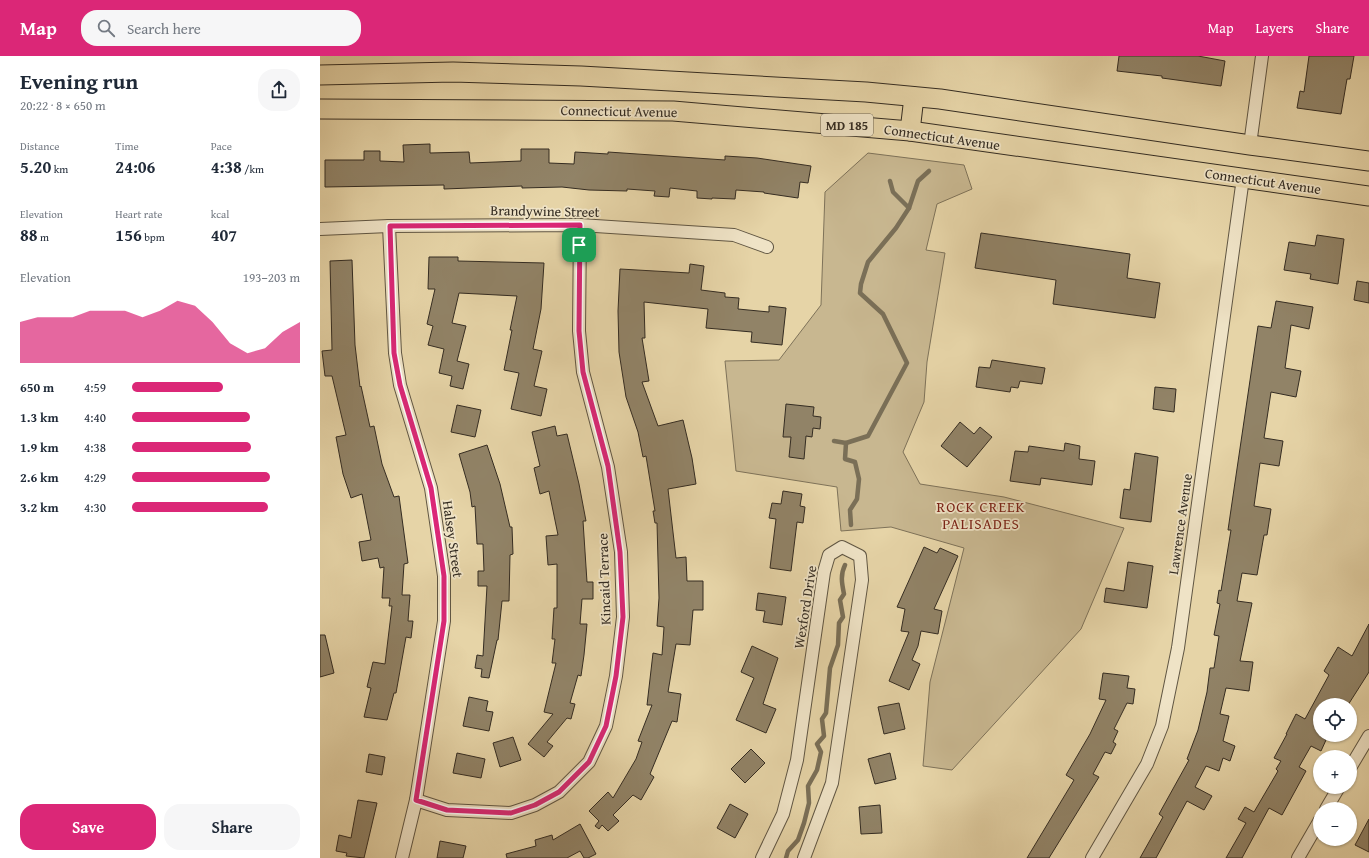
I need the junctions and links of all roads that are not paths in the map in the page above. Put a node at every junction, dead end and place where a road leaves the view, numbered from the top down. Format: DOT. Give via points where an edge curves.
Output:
graph roads {
  1 [pos="1262,56"];
  2 [pos="320,76"];
  3 [pos="914,97"];
  4 [pos="320,109"];
  5 [pos="910,131"];
  6 [pos="1250,145"];
  7 [pos="1369,160"];
  8 [pos="1243,178"];
  9 [pos="1369,196"];
  10 [pos="580,225"];
  11 [pos="390,226"];
  12 [pos="320,229"];
  13 [pos="767,247"];
  14 [pos="1369,736"];
  15 [pos="1357,756"];
  16 [pos="416,800"];
  17 [pos="1313,832"];
  18 [pos="402,858"];
  19 [pos="762,858"];
  20 [pos="804,858"];
  21 [pos="1092,858"];
  22 [pos="1298,858"];
  1 -- 6 [label="street"];
  2 -- 3 [label="main road" via="453,72 581,76"];
  3 -- 5 [label="main road"];
  3 -- 6 [label="main road"];
  4 -- 5 [label="main road, Connecticut Avenue / MD 185" via="673,111"];
  5 -- 8 [label="main road, Connecticut Avenue / MD 185"];
  6 -- 7 [label="main road"];
  8 -- 9 [label="main road, Connecticut Avenue / MD 185"];
  8 -- 21 [label="street, Lawrence Avenue" via="1178,648 1162,726 1147,764"];
  10 -- 11 [label="street, Brandywine Street"];
  10 -- 13 [label="street, Brandywine Street" via="734,235"];
  10 -- 16 [label="street, Kincaid Terrace" via="579,331 583,372 608,466 620,552 623,617 616,676 606,726 589,762 559,792 535,805 511,813 447,810"];
  11 -- 12 [label="street, Brandywine Street"];
  11 -- 16 [label="street, Halsey Street" via="394,353 400,385 431,488 444,576 444,621"];
  14 -- 15 [label="street"];
  16 -- 18 [label="street, Halsey Street"];
  17 -- 22 [label="street"];
  19 -- 20 [label="street, Wexford Drive" via="783,814 797,760 824,572 829,555 842,547 860,556 862,580 832,783"];
}
